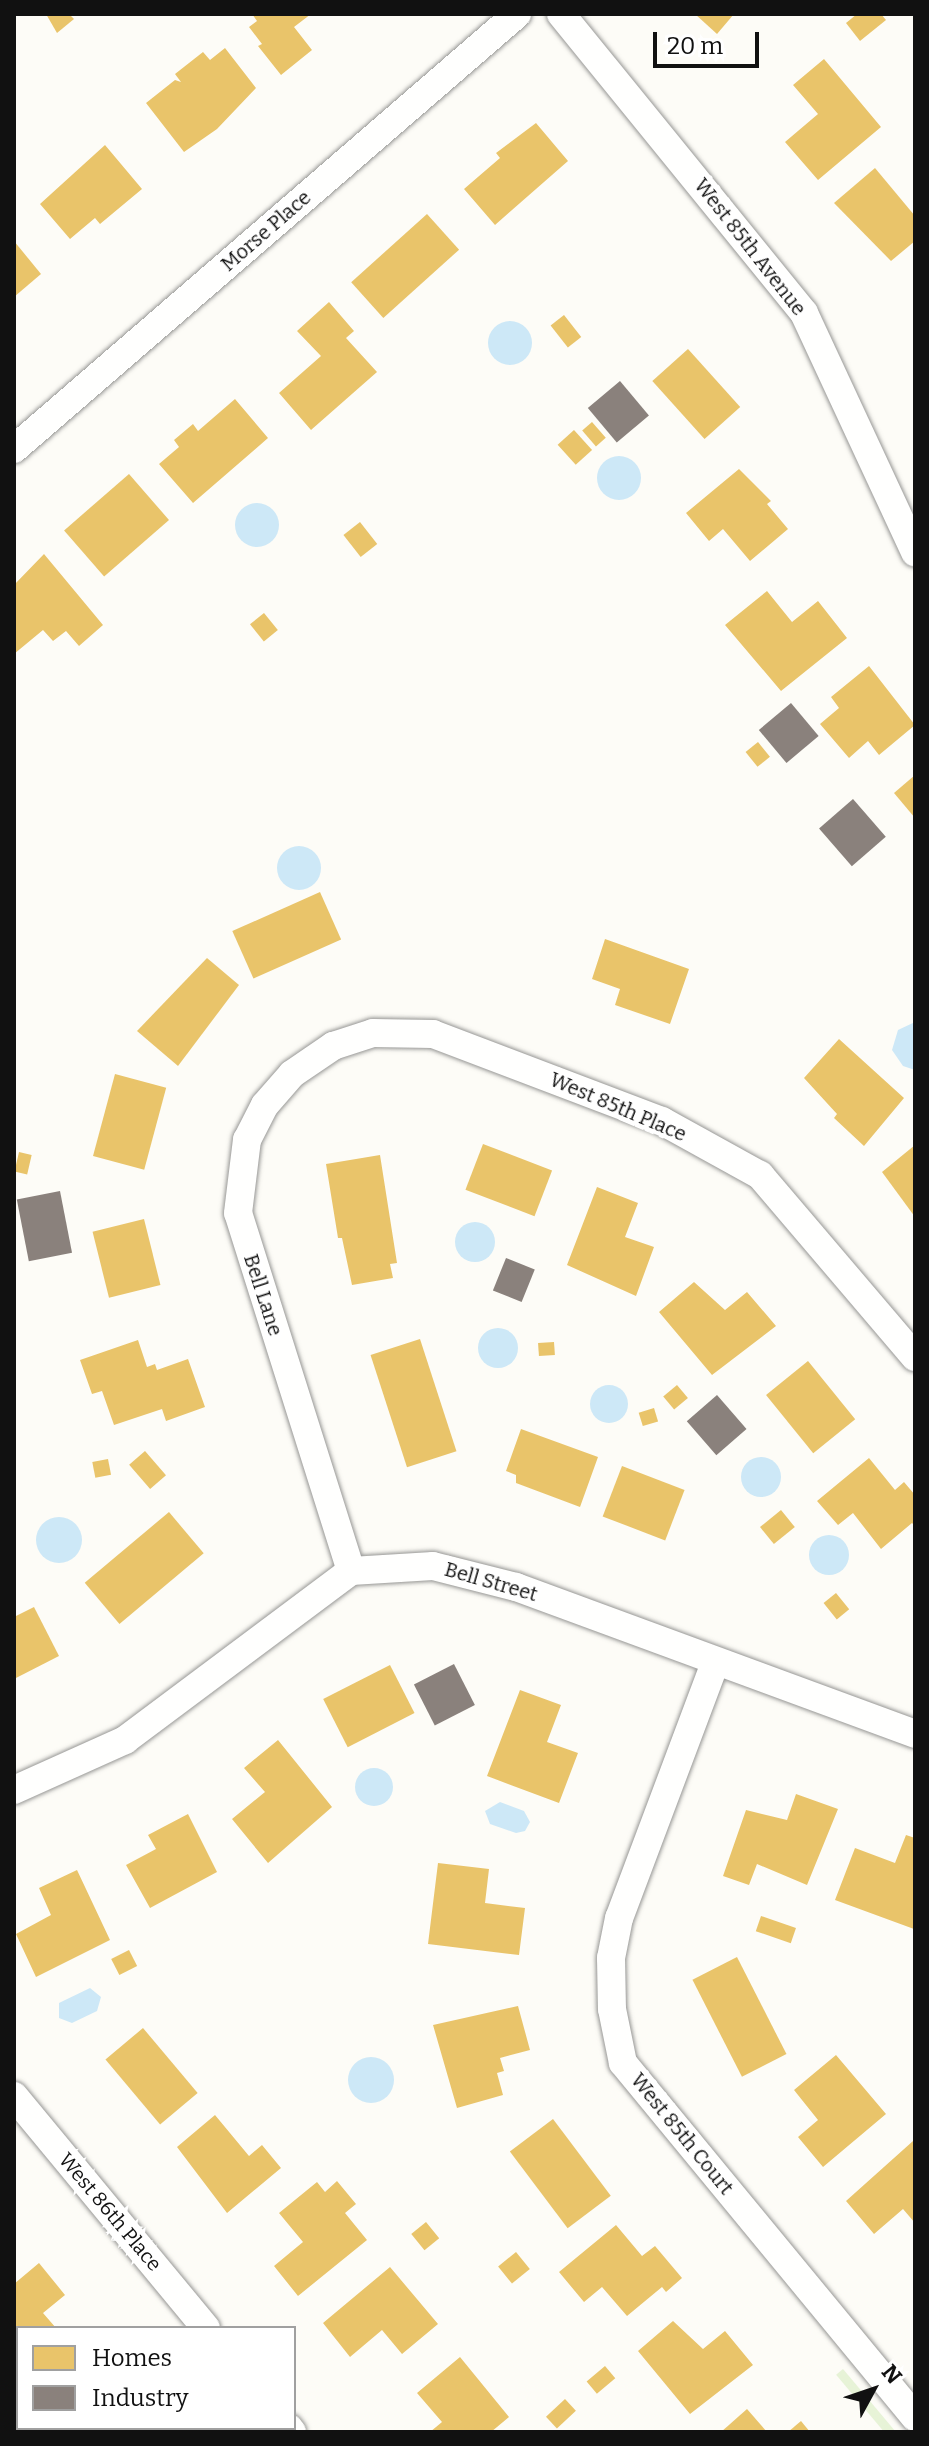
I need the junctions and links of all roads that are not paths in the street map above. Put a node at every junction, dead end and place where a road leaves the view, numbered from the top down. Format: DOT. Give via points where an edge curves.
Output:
graph roads {
  1 [pos="517,14"];
  2 [pos="561,14"];
  3 [pos="14,449"];
  4 [pos="915,552"];
  5 [pos="333,1046"];
  6 [pos="915,1357"];
  7 [pos="351,1571"];
  8 [pos="715,1663"];
  9 [pos="915,1734"];
  10 [pos="14,1790"];
  11 [pos="14,2096"];
  12 [pos="204,2326"];
  13 [pos="915,2417"];
  1 -- 3 [label="street, Morse Place"];
  2 -- 4 [label="street, West 85th Avenue" via="804,313"];
  5 -- 6 [label="street, West 85th Place" via="373,1033 433,1034 662,1121 760,1175"];
  5 -- 7 [label="street, Bell Lane" via="292,1074 265,1105 247,1140 238,1213"];
  7 -- 8 [label="street, Bell Street" via="433,1566 516,1587"];
  7 -- 10 [label="street" via="125,1740"];
  8 -- 9 [label="street, Bell Street"];
  8 -- 13 [label="street, West 85th Court" via="619,1918 611,1958 612,2009 623,2063"];
  11 -- 12 [label="street, West 86th Place"];
}
